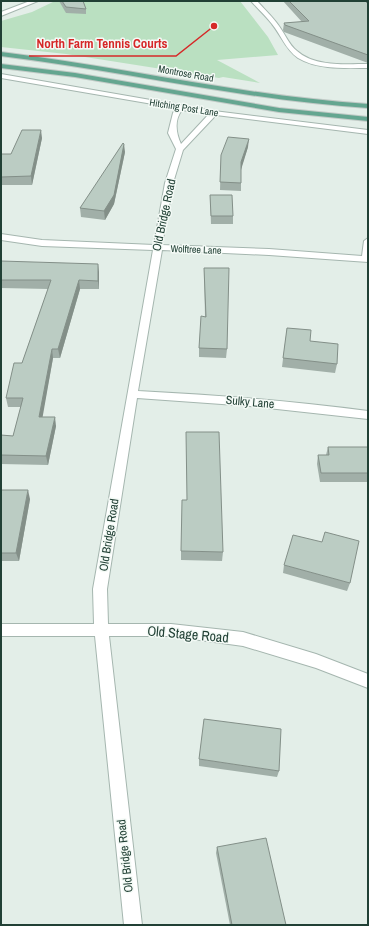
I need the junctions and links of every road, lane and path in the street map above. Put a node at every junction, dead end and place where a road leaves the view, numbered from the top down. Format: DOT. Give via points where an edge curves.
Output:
graph roads {
  1 [pos="35,1"];
  2 [pos="254,1"];
  3 [pos="1,14"];
  4 [pos="1,54"];
  5 [pos="1,66"];
  6 [pos="368,66"];
  7 [pos="1,76"];
  8 [pos="368,106"];
  9 [pos="181,107"];
  10 [pos="214,112"];
  11 [pos="368,119"];
  12 [pos="368,132"];
  13 [pos="180,149"];
  14 [pos="1,237"];
  15 [pos="368,241"];
  16 [pos="157,247"];
  17 [pos="367,259"];
  18 [pos="132,394"];
  19 [pos="368,415"];
  20 [pos="101,629"];
  21 [pos="1,630"];
  22 [pos="368,681"];
  23 [pos="133,925"];
  1 -- 3 [label="street"];
  2 -- 6 [label="street" via="280,31 293,51 303,58 327,64"];
  4 -- 8 [label="main road, Montrose Road" via="80,64 278,98"];
  5 -- 11 [label="main road, Montrose Road" via="75,75 279,110"];
  7 -- 9 [label="street, Hitching Post Lane"];
  9 -- 10 [label="street, Hitching Post Lane"];
  9 -- 13 [label="street" via="176,113 172,133"];
  10 -- 12 [label="street, Hitching Post Lane"];
  10 -- 13 [label="street, Old Bridge Road"];
  13 -- 16 [label="street, Old Bridge Road" via="169,183"];
  14 -- 16 [label="street, Wolftree Lane" via="42,243"];
  15 -- 17 [label="street"];
  16 -- 17 [label="street, Wolftree Lane"];
  16 -- 18 [label="street, Old Bridge Road"];
  18 -- 19 [label="street, Sulky Lane" via="238,400"];
  18 -- 20 [label="street, Old Bridge Road" via="100,589"];
  20 -- 21 [label="street, Old Stage Road"];
  20 -- 22 [label="street, Old Stage Road" via="171,630 243,639 316,661"];
  20 -- 23 [label="street, Old Bridge Road"];
}
